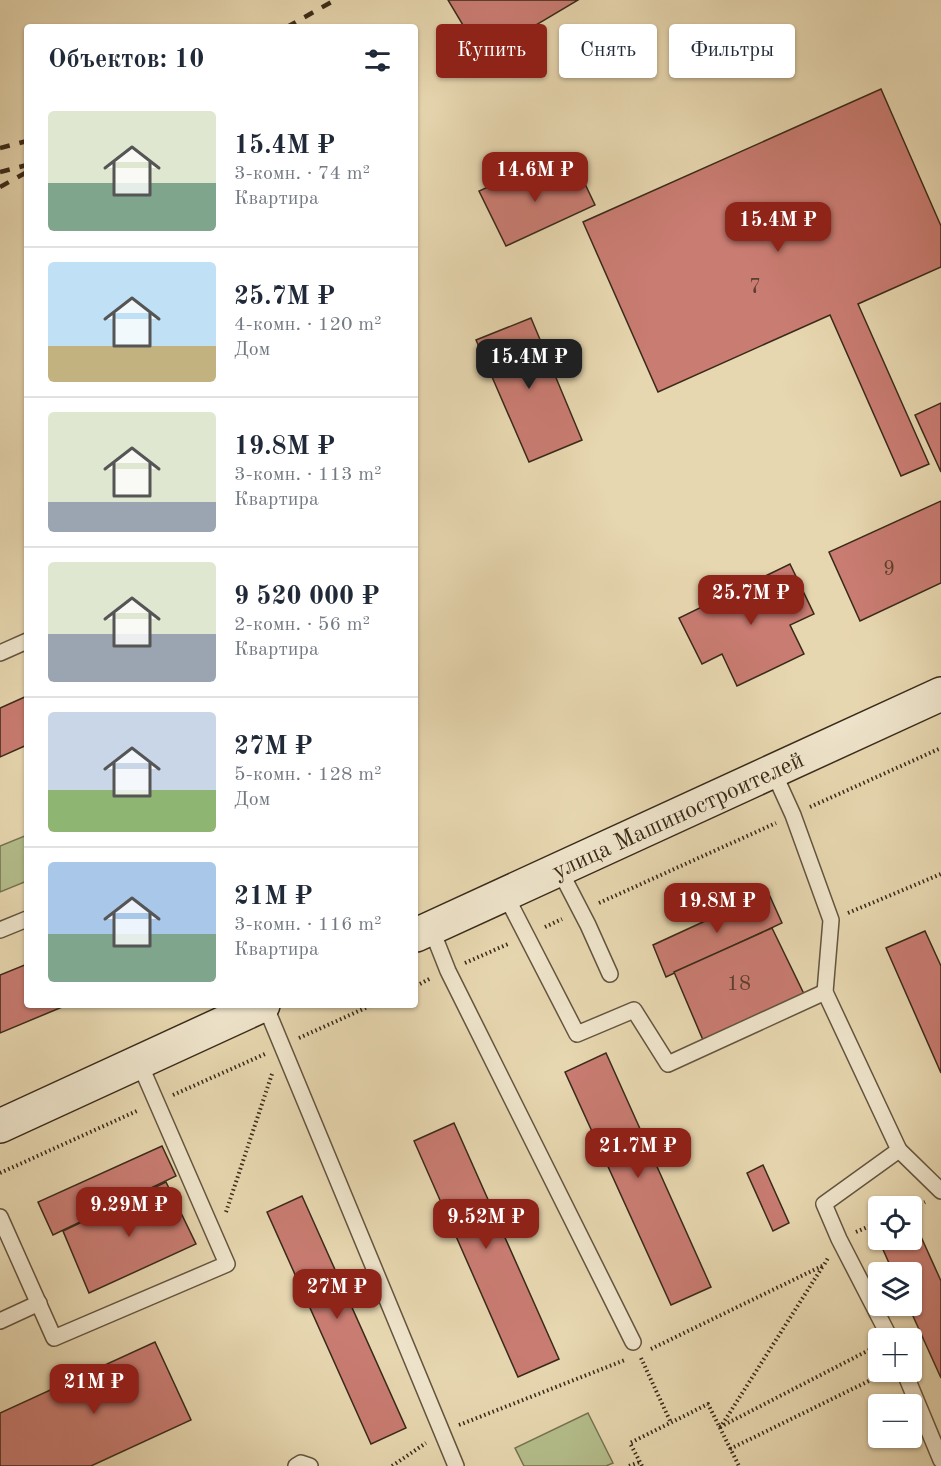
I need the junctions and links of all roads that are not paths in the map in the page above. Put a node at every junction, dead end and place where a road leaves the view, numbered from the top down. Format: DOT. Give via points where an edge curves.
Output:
graph roads {
  1 [pos="24,642"];
  2 [pos="0,653"];
  3 [pos="941,694"];
  4 [pos="773,771"];
  5 [pos="559,869"];
  6 [pos="505,894"];
  7 [pos="24,920"];
  8 [pos="0,930"];
  9 [pos="423,932"];
  10 [pos="610,974"];
  11 [pos="825,992"];
  12 [pos="257,1008"];
  13 [pos="265,1008"];
  14 [pos="139,1062"];
  15 [pos="0,1125"];
  16 [pos="898,1150"];
  17 [pos="941,1191"];
  18 [pos="0,1217"];
  19 [pos="39,1303"];
  20 [pos="0,1321"];
  21 [pos="885,1328"];
  22 [pos="633,1342"];
  23 [pos="909,1382"];
  24 [pos="941,1461"];
  25 [pos="296,1466"];
  26 [pos="310,1466"];
  27 [pos="456,1466"];
  28 [pos="930,1466"];
  1 -- 2 [label="lane"];
  3 -- 4 [label="street, улица Машиностроителей"];
  4 -- 5 [label="street, улица Машиностроителей"];
  4 -- 11 [label="lane" via="831,920"];
  5 -- 6 [label="street, улица Машиностроителей"];
  5 -- 10 [label="lane"];
  6 -- 9 [label="street, улица Машиностроителей"];
  6 -- 11 [label="lane" via="577,1034 634,1010 668,1064"];
  7 -- 8 [label="lane"];
  9 -- 22 [label="lane" via="448,971"];
  11 -- 16 [label="lane"];
  12 -- 14 [label="street"];
  13 -- 27 [label="lane"];
  14 -- 15 [label="street"];
  14 -- 19 [label="lane" via="226,1264 54,1338"];
  16 -- 17 [label="lane"];
  16 -- 21 [label="lane" via="824,1204"];
  18 -- 19 [label="lane"];
  19 -- 20 [label="lane"];
  23 -- 24 [label="lane"];
  24 -- 28 [label="lane"];
  25 -- 26 [label="lane"];
}
